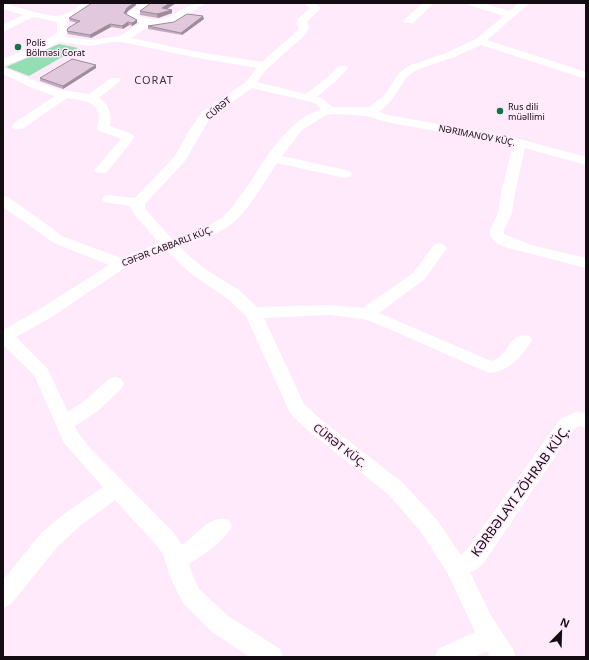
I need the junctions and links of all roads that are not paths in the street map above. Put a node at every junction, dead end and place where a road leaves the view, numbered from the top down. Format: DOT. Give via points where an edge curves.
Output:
graph roads {
  1 [pos="88,3"];
  2 [pos="149,3"];
  3 [pos="201,3"];
  4 [pos="308,3"];
  5 [pos="430,3"];
  6 [pos="472,3"];
  7 [pos="525,3"];
  8 [pos="3,6"];
  9 [pos="32,14"];
  10 [pos="511,15"];
  11 [pos="63,19"];
  12 [pos="408,21"];
  13 [pos="147,23"];
  14 [pos="3,29"];
  15 [pos="58,39"];
  16 [pos="122,39"];
  17 [pos="480,41"];
  18 [pos="3,63"];
  19 [pos="264,66"];
  20 [pos="342,68"];
  21 [pos="3,70"];
  22 [pos="586,76"];
  23 [pos="115,80"];
  24 [pos="250,84"];
  25 [pos="64,94"];
  26 [pos="90,98"];
  27 [pos="308,98"];
  28 [pos="330,111"];
  29 [pos="368,112"];
  30 [pos="18,126"];
  31 [pos="520,143"];
  32 [pos="274,158"];
  33 [pos="586,161"];
  34 [pos="101,170"];
  35 [pos="345,174"];
  36 [pos="109,199"];
  37 [pos="138,203"];
  38 [pos="6,204"];
  39 [pos="168,245"];
  40 [pos="439,248"];
  41 [pos="586,263"];
  42 [pos="121,264"];
  43 [pos="253,314"];
  44 [pos="366,314"];
  45 [pos="4,337"];
  46 [pos="524,340"];
  47 [pos="115,384"];
  48 [pos="586,420"];
  49 [pos="64,424"];
  50 [pos="117,488"];
  51 [pos="221,526"];
  52 [pos="177,560"];
  53 [pos="456,568"];
  54 [pos="3,597"];
  55 [pos="491,637"];
  56 [pos="271,657"];
  57 [pos="447,657"];
  58 [pos="504,657"];
  1 -- 11 [label="street"];
  2 -- 13 [label="street" via="132,16"];
  3 -- 13 [label="street" via="170,21"];
  4 -- 19 [label="street, CÜRƏT" via="316,8 302,21 303,30"];
  5 -- 12 [label="street"];
  6 -- 10 [label="street"];
  7 -- 10 [label="street"];
  8 -- 9 [label="street"];
  9 -- 11 [label="street"];
  9 -- 14 [label="street"];
  10 -- 17 [label="street"];
  11 -- 15 [label="street" via="62,33"];
  13 -- 16 [label="street"];
  15 -- 16 [label="street" via="91,43"];
  15 -- 18 [label="street"];
  16 -- 19 [label="street"];
  17 -- 22 [label="street"];
  17 -- 29 [label="street" via="412,68 402,76 387,99"];
  19 -- 24 [label="street, CÜRƏT"];
  20 -- 27 [label="street"];
  21 -- 25 [label="street" via="39,87"];
  23 -- 26 [label="street"];
  24 -- 27 [label="street"];
  24 -- 37 [label="street, CÜRƏT" via="206,115 180,158"];
  25 -- 26 [label="street"];
  25 -- 30 [label="street"];
  26 -- 34 [label="street" via="102,107 105,118 103,128 128,138"];
  27 -- 28 [label="street" via="323,104"];
  28 -- 29 [label="street, NƏRIMANOV KÜÇ."];
  28 -- 32 [label="street" via="317,115 298,127"];
  29 -- 31 [label="street, NƏRIMANOV KÜÇ." via="386,118"];
  31 -- 33 [label="street, NƏRIMANOV KÜÇ."];
  31 -- 41 [label="street" via="505,213 497,236 502,241"];
  32 -- 35 [label="street"];
  32 -- 39 [label="street" via="241,205 224,222 201,234"];
  36 -- 37 [label="street"];
  37 -- 39 [label="street" via="139,212"];
  38 -- 42 [label="street" via="59,240"];
  39 -- 42 [label="street"];
  39 -- 43 [label="street, CÜRƏT KÜÇ." via="196,270 234,295"];
  40 -- 44 [label="street" via="419,276"];
  42 -- 45 [label="street"];
  43 -- 44 [label="street" via="329,310"];
  43 -- 53 [label="street, CÜRƏT KÜÇ." via="297,408 312,423 401,494 429,526"];
  44 -- 46 [label="street" via="489,367 504,364"];
  45 -- 49 [label="street" via="41,372"];
  47 -- 49 [label="street" via="91,406"];
  48 -- 53 [label="street, KƏRBƏLAYI ZÖHRAB KÜÇ." via="576,419 567,424 477,554 468,563"];
  49 -- 50 [label="street" via="82,452"];
  50 -- 52 [label="street" via="166,540"];
  50 -- 54 [label="street" via="50,539"];
  51 -- 52 [label="street"];
  52 -- 56 [label="street" via="182,579 192,596 220,624"];
  53 -- 55 [label="street, CÜRƏT KÜÇ."];
  55 -- 57 [label="street"];
  55 -- 58 [label="street, CÜRƏT KÜÇ."];
}
